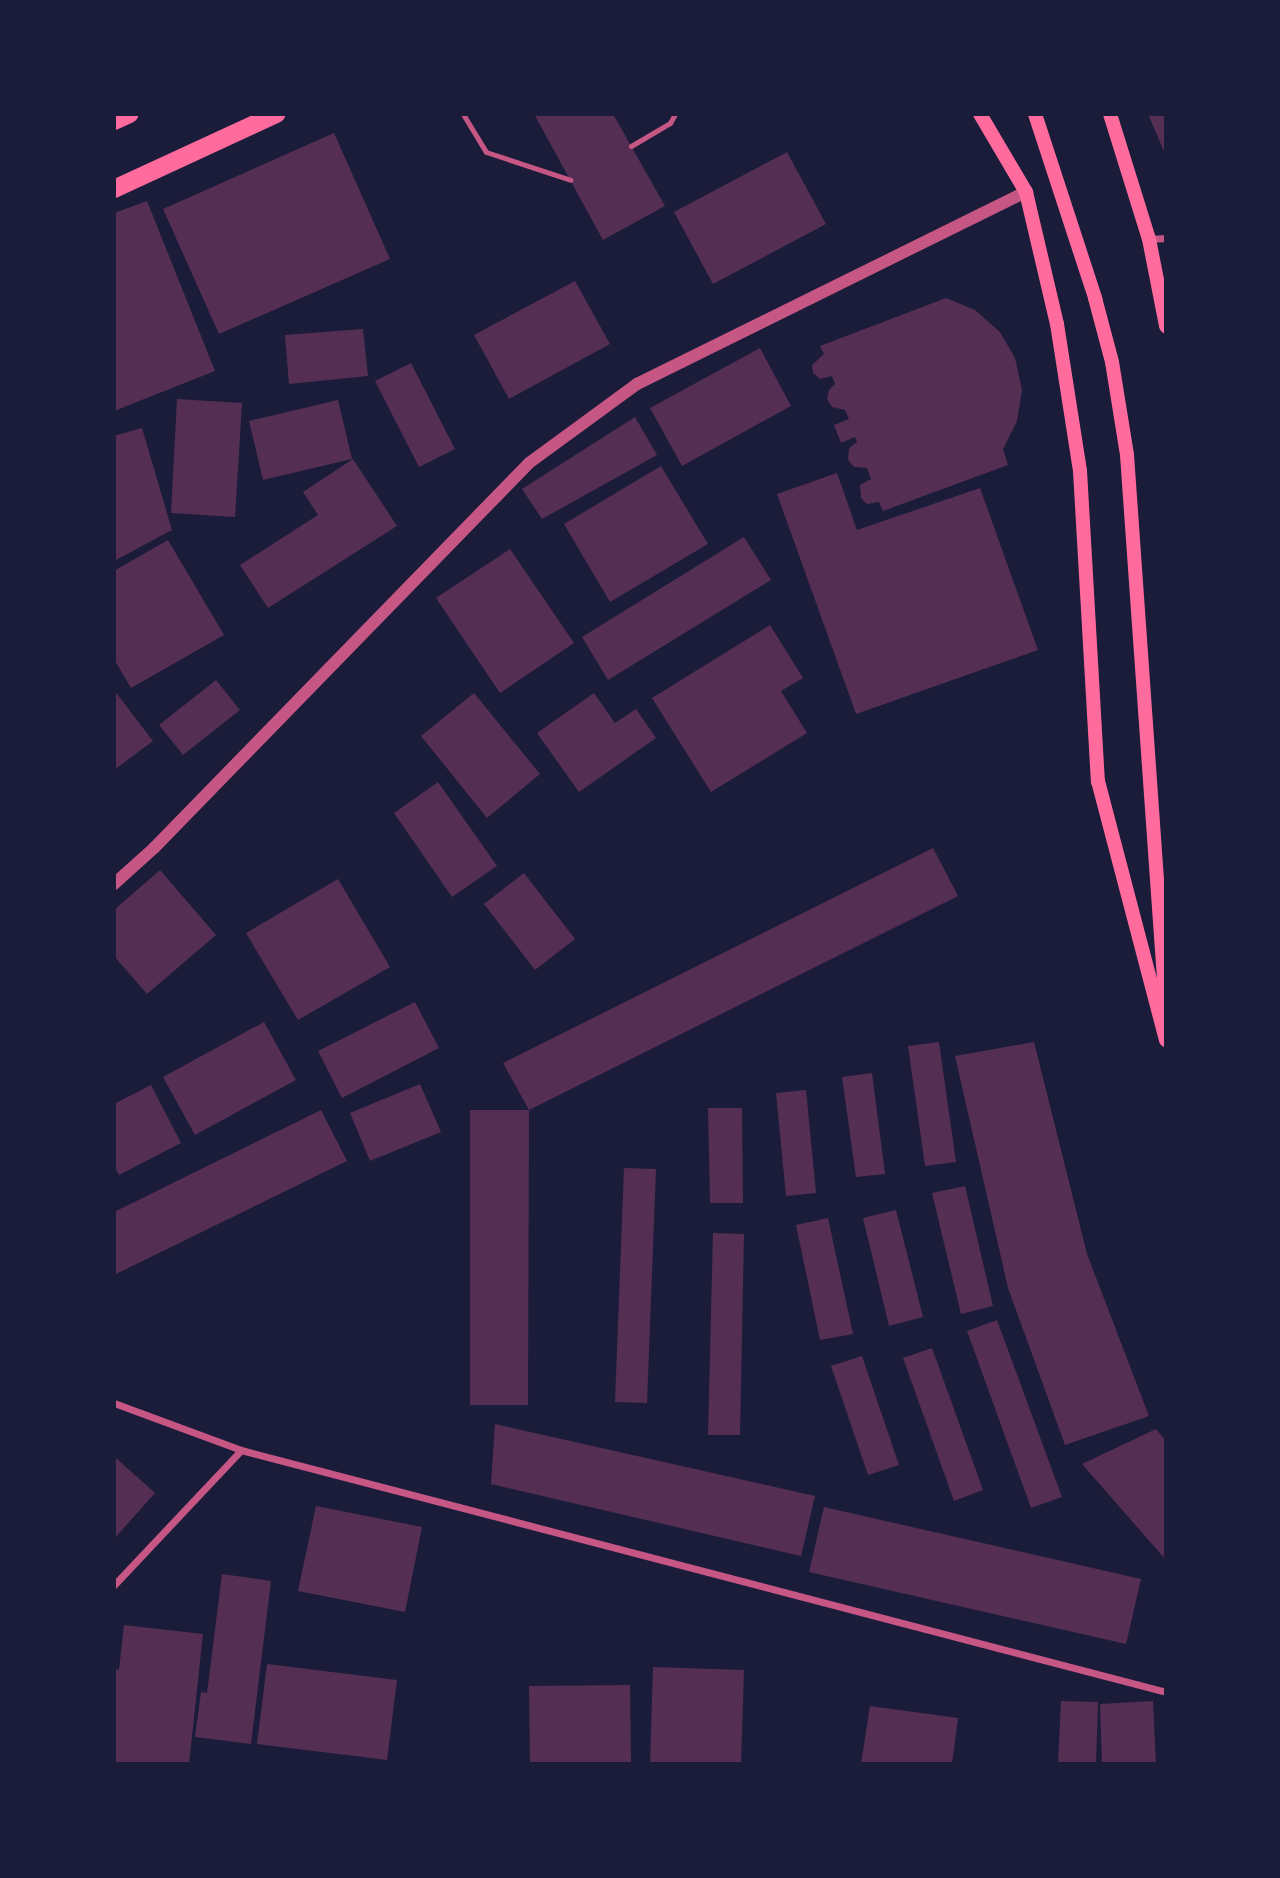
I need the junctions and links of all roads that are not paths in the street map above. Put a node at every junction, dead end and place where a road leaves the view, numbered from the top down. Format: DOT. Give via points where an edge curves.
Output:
graph roads {
  1 [pos="130,114"];
  2 [pos="276,114"];
  3 [pos="463,114"];
  4 [pos="676,114"];
  5 [pos="980,114"];
  6 [pos="1035,114"];
  7 [pos="1111,114"];
  8 [pos="114,121"];
  9 [pos="631,146"];
  10 [pos="570,180"];
  11 [pos="114,190"];
  12 [pos="1026,192"];
  13 [pos="1166,238"];
  14 [pos="1149,239"];
  15 [pos="1166,326"];
  16 [pos="114,884"];
  17 [pos="1166,1007"];
  18 [pos="1166,1040"];
  19 [pos="114,1403"];
  20 [pos="241,1450"];
  21 [pos="114,1585"];
  22 [pos="1166,1692"];
  1 -- 8 [label="main road"];
  2 -- 11 [label="main road"];
  3 -- 10 [label="lane" via="486,152"];
  4 -- 9 [label="lane" via="670,123"];
  5 -- 12 [label="main road"];
  6 -- 17 [label="main road" via="1095,298 1112,362 1127,455"];
  7 -- 14 [label="main road"];
  12 -- 16 [label="street" via="637,384 529,463"];
  12 -- 18 [label="main road" via="1057,324 1080,471 1098,781"];
  13 -- 14 [label="street"];
  14 -- 15 [label="main road"];
  19 -- 20 [label="street"];
  20 -- 21 [label="street"];
  20 -- 22 [label="street"];
}
